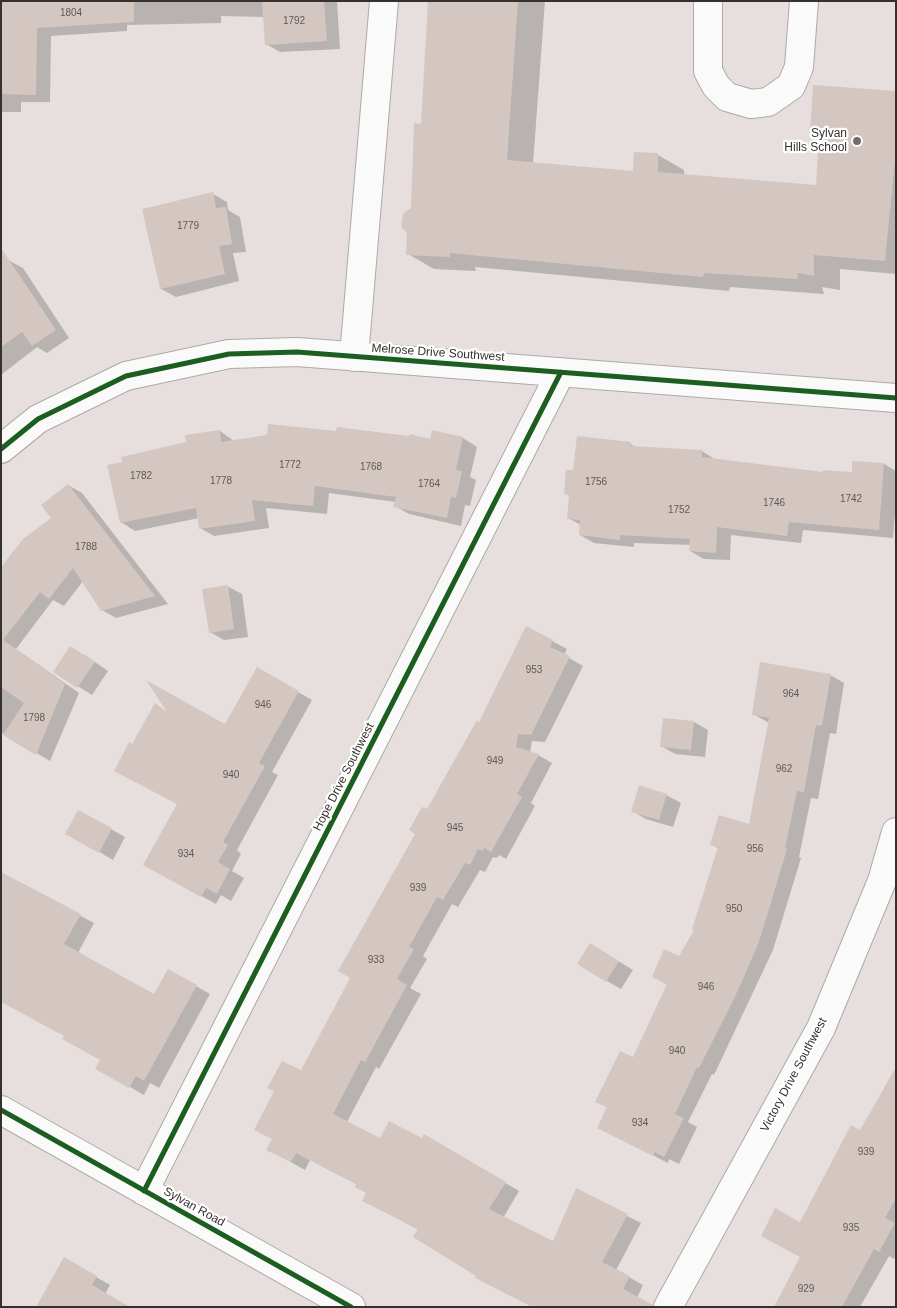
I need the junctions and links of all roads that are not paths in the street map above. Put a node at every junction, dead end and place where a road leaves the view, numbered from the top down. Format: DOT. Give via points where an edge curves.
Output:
graph roads {
  1 [pos="384,1"];
  2 [pos="708,1"];
  3 [pos="804,1"];
  4 [pos="354,357"];
  5 [pos="561,372"];
  6 [pos="896,398"];
  7 [pos="1,449"];
  8 [pos="896,832"];
  9 [pos="1,1110"];
  10 [pos="144,1191"];
  11 [pos="351,1307"];
  12 [pos="668,1307"];
  1 -- 4 [label="street"];
  2 -- 3 [label="street" via="708,72 727,97 751,104 768,102 791,86 799,67"];
  4 -- 5 [label="street, Melrose Drive Southwest"];
  4 -- 7 [label="street, Melrose Drive Southwest" via="297,352 229,354 126,376 38,419"];
  5 -- 6 [label="street, Melrose Drive Southwest"];
  5 -- 10 [label="street, Hope Drive Southwest"];
  8 -- 12 [label="street, Victory Drive Southwest" via="882,881 821,1028"];
  9 -- 10 [label="street, Sylvan Road"];
  10 -- 11 [label="street, Sylvan Road"];
}
